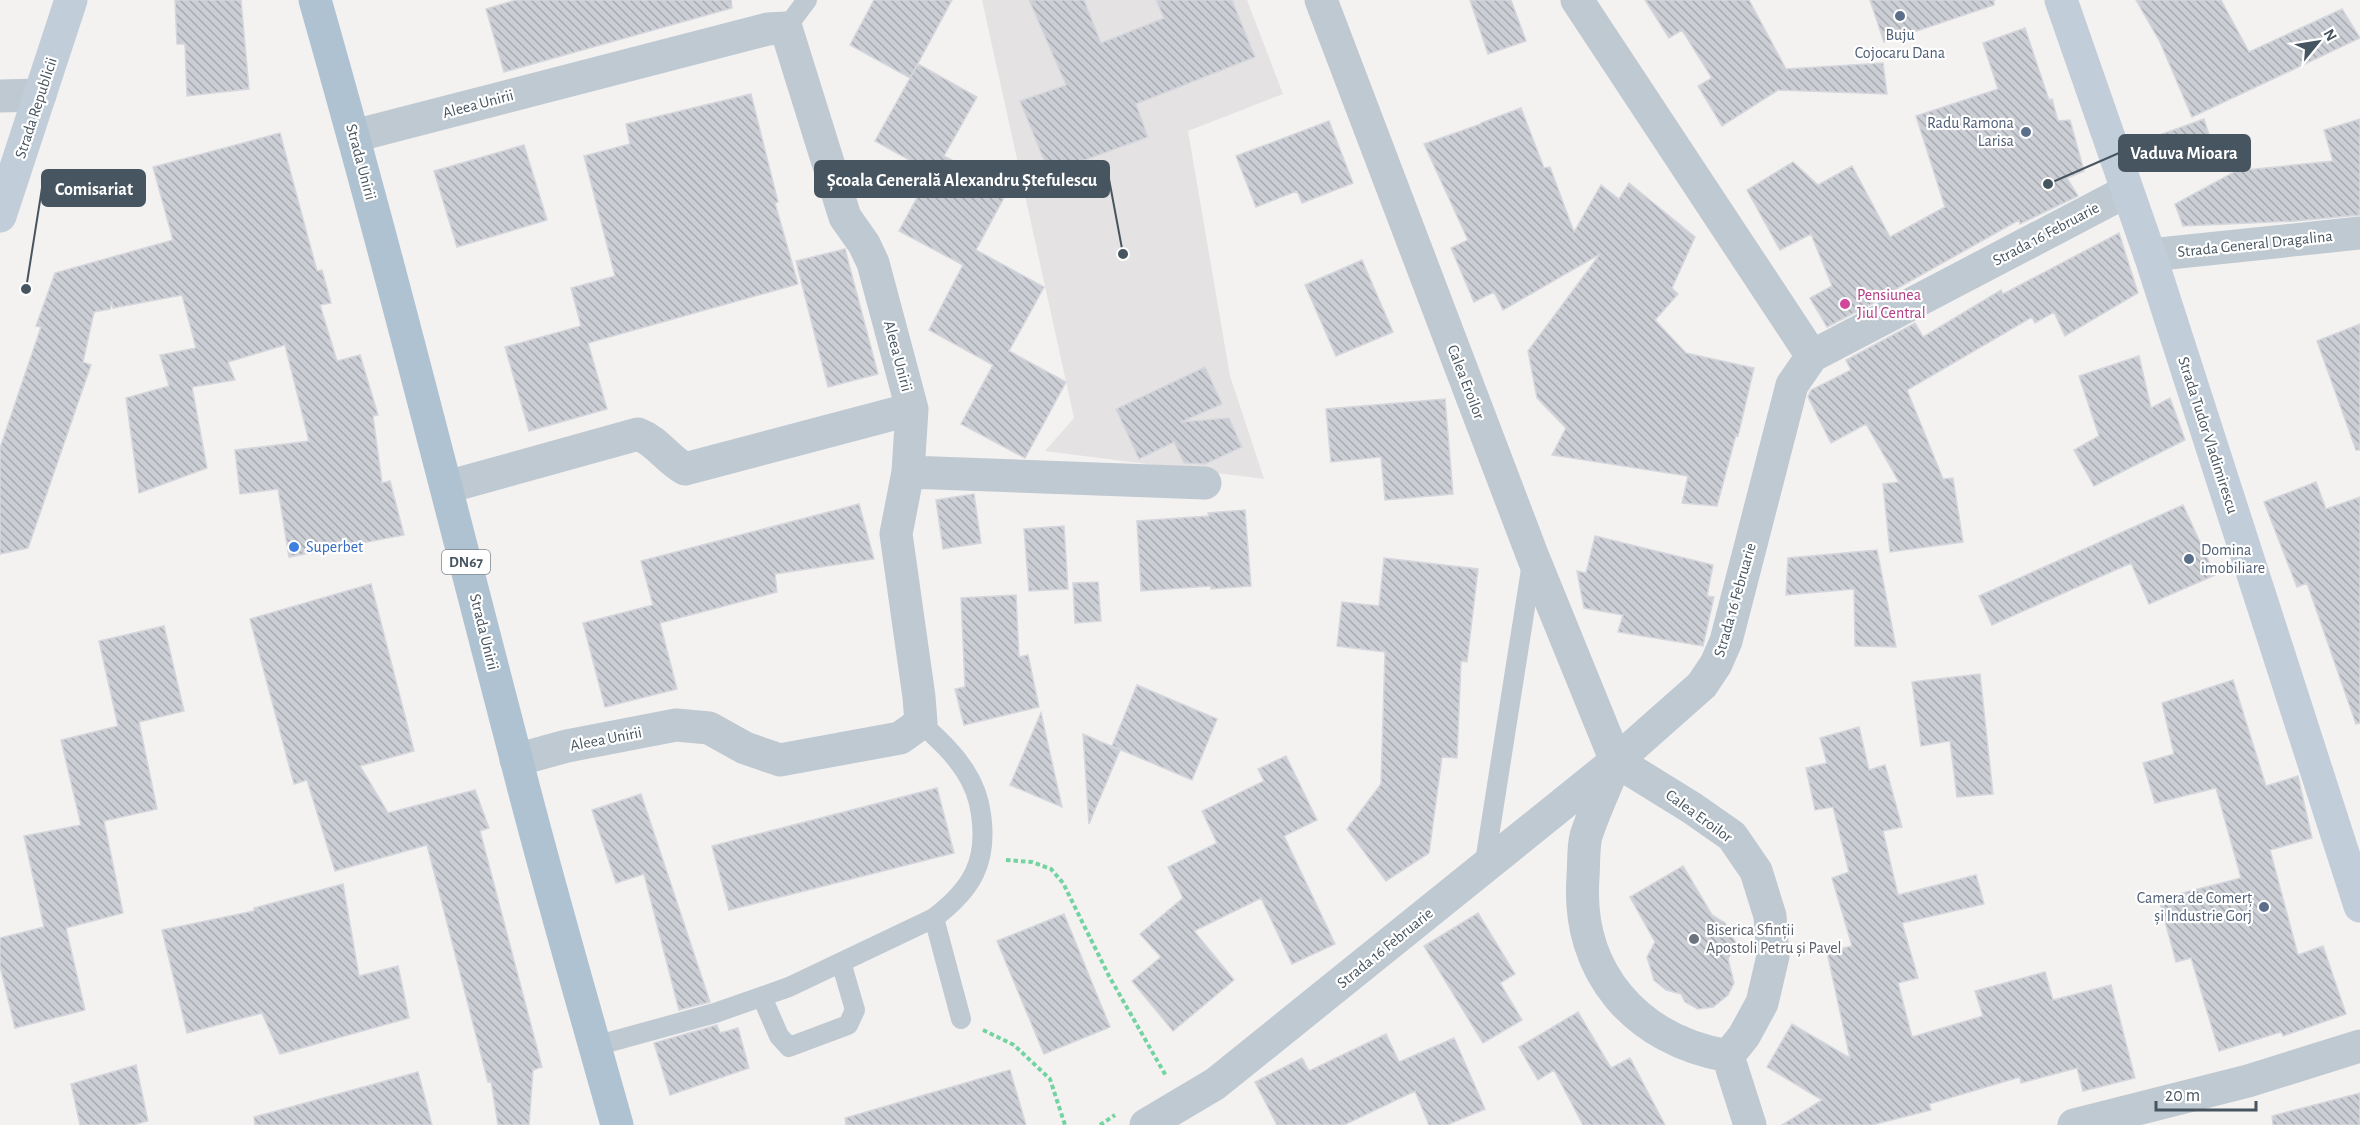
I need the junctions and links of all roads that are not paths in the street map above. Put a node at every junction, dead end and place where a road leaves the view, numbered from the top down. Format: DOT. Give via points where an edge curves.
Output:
graph roads {
  1 [pos="71,0"];
  2 [pos="315,0"];
  3 [pos="807,0"];
  4 [pos="1321,0"];
  5 [pos="1577,0"];
  6 [pos="2061,0"];
  7 [pos="786,28"];
  8 [pos="40,95"];
  9 [pos="0,96"];
  10 [pos="354,136"];
  11 [pos="2127,191"];
  12 [pos="0,216"];
  13 [pos="2360,233"];
  14 [pos="2150,255"];
  15 [pos="1812,356"];
  16 [pos="912,409"];
  17 [pos="908,472"];
  18 [pos="1205,483"];
  19 [pos="447,487"];
  20 [pos="1533,557"];
  21 [pos="921,723"];
  22 [pos="516,760"];
  23 [pos="1616,762"];
  24 [pos="1484,870"];
  25 [pos="2360,906"];
  26 [pos="934,918"];
  27 [pos="841,962"];
  28 [pos="762,997"];
  29 [pos="961,1019"];
  30 [pos="595,1046"];
  31 [pos="2360,1046"];
  32 [pos="1728,1056"];
  33 [pos="1215,1084"];
  34 [pos="617,1125"];
  35 [pos="1146,1125"];
  36 [pos="1188,1125"];
  37 [pos="1750,1125"];
  38 [pos="2074,1125"];
  1 -- 8 [label="main road, Strada Republicii"];
  2 -- 10 [label="main road, Strada Unirii / DN67"];
  3 -- 7 [label="lane"];
  4 -- 20 [label="street, Calea Eroilor"];
  5 -- 15 [label="street"];
  6 -- 11 [label="main road, Strada Tudor Vladimirescu"];
  7 -- 10 [label="street, Aleea Unirii" via="768,29"];
  7 -- 16 [label="street, Aleea Unirii" via="845,217 873,263"];
  8 -- 9 [label="street"];
  8 -- 12 [label="main road, Strada Republicii"];
  10 -- 19 [label="main road, Strada Unirii / DN67"];
  11 -- 14 [label="main road, Strada Tudor Vladimirescu"];
  11 -- 15 [label="street, Strada 16 Februarie"];
  13 -- 14 [label="street, Strada General Dragalina"];
  14 -- 25 [label="main road, Strada Tudor Vladimirescu"];
  15 -- 23 [label="street, Strada 16 Februarie" via="1792,385 1726,641 1716,664 1702,685"];
  16 -- 17 [label="street, Aleea Unirii"];
  16 -- 19 [label="street" via="685,469 651,439 638,434"];
  17 -- 18 [label="street"];
  17 -- 21 [label="street, Aleea Unirii" via="896,534"];
  19 -- 22 [label="main road, Strada Unirii / DN67"];
  20 -- 23 [label="street, Calea Eroilor"];
  20 -- 24 [label="lane"];
  21 -- 22 [label="street, Aleea Unirii" via="900,738 780,760 745,748 709,728 676,725"];
  21 -- 26 [label="lane" via="967,772 979,803 984,837 981,857 970,881 951,905"];
  22 -- 30 [label="main road, Strada Unirii / DN67"];
  23 -- 24 [label="street, Strada 16 Februarie"];
  23 -- 32 [label="street" via="1586,837 1581,893 1589,947 1610,986 1639,1018 1663,1035 1703,1052"];
  23 -- 32 [label="street, Calea Eroilor" via="1732,836 1756,871 1770,916 1773,956 1762,1003"];
  24 -- 33 [label="street, Strada 16 Februarie"];
  26 -- 27 [label="lane"];
  26 -- 29 [label="lane"];
  27 -- 28 [label="lane"];
  27 -- 28 [label="lane" via="855,1010 848,1025 789,1047 779,1036"];
  28 -- 30 [label="lane"];
  30 -- 34 [label="main road, Strada Unirii / DN67"];
  31 -- 38 [label="street" via="2248,1081"];
  32 -- 37 [label="street"];
  33 -- 35 [label="street, Strada 16 Februarie"];
  33 -- 36 [label="street, Strada 16 Februarie"];
}
